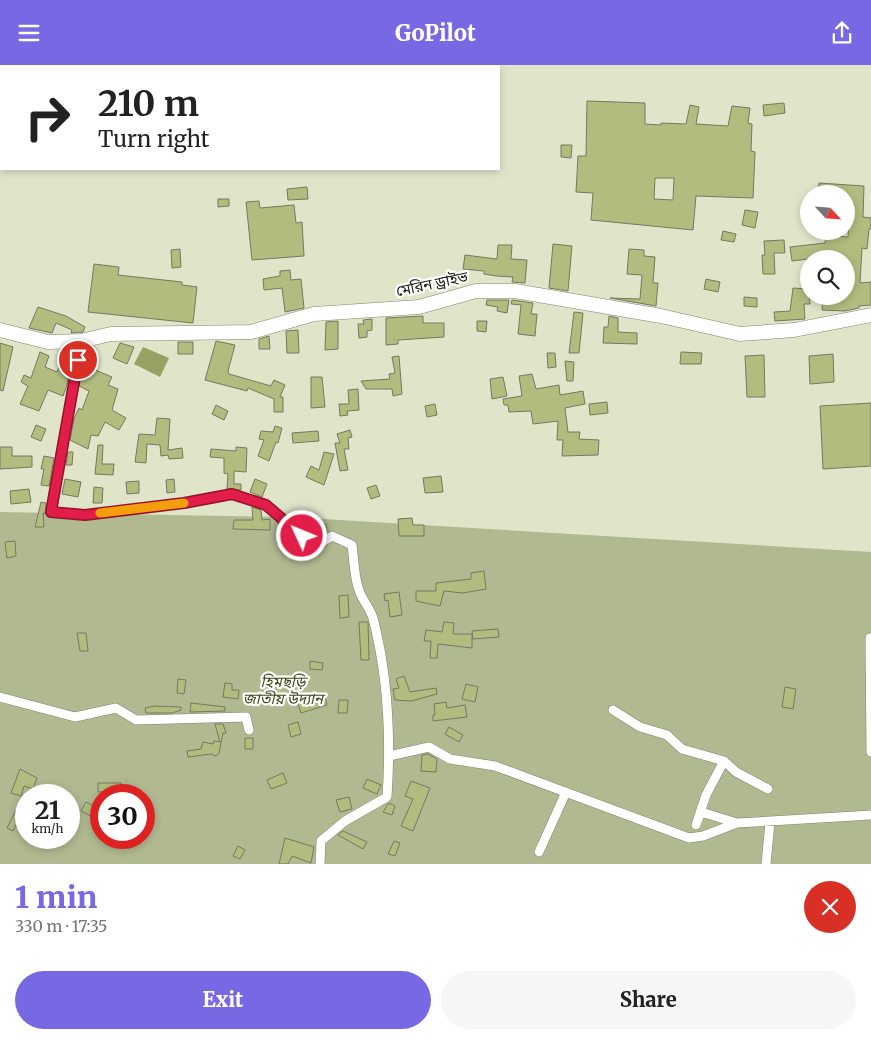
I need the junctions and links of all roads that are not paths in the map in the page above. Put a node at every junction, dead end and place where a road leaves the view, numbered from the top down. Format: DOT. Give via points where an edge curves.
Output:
graph roads {
  1 [pos="871,315"];
  2 [pos="0,330"];
  3 [pos="81,341"];
  4 [pos="870,638"];
  5 [pos="0,697"];
  6 [pos="613,710"];
  7 [pos="249,730"];
  8 [pos="871,752"];
  9 [pos="390,756"];
  10 [pos="724,761"];
  11 [pos="768,789"];
  12 [pos="566,792"];
  13 [pos="701,812"];
  14 [pos="871,815"];
  15 [pos="737,823"];
  16 [pos="770,823"];
  17 [pos="696,825"];
  18 [pos="539,852"];
  19 [pos="320,864"];
  20 [pos="766,864"];
  1 -- 3 [label="main road, মেরিন ড্রাইভ" via="794,330 740,334 661,316 515,291 476,291 419,307 314,314 251,332 111,334"];
  2 -- 3 [label="main road, মেরিন ড্রাইভ" via="48,342"];
  3 -- 9 [label="street" via="51,512 85,515 232,494 266,505 302,536 321,543 332,536 352,545 358,590 372,615 381,660"];
  4 -- 8 [label="street"];
  5 -- 7 [label="street" via="76,717 116,708 136,720 246,717"];
  6 -- 10 [label="street" via="640,727 668,735 682,749"];
  9 -- 12 [label="street" via="429,747 450,759 495,766"];
  9 -- 19 [label="street" via="387,797 345,821 320,841"];
  10 -- 11 [label="street" via="736,772"];
  10 -- 13 [label="street"];
  12 -- 15 [label="street" via="689,838"];
  12 -- 18 [label="street"];
  13 -- 15 [label="street"];
  13 -- 17 [label="street"];
  14 -- 16 [label="street"];
  15 -- 16 [label="street"];
  16 -- 20 [label="street"];
}
